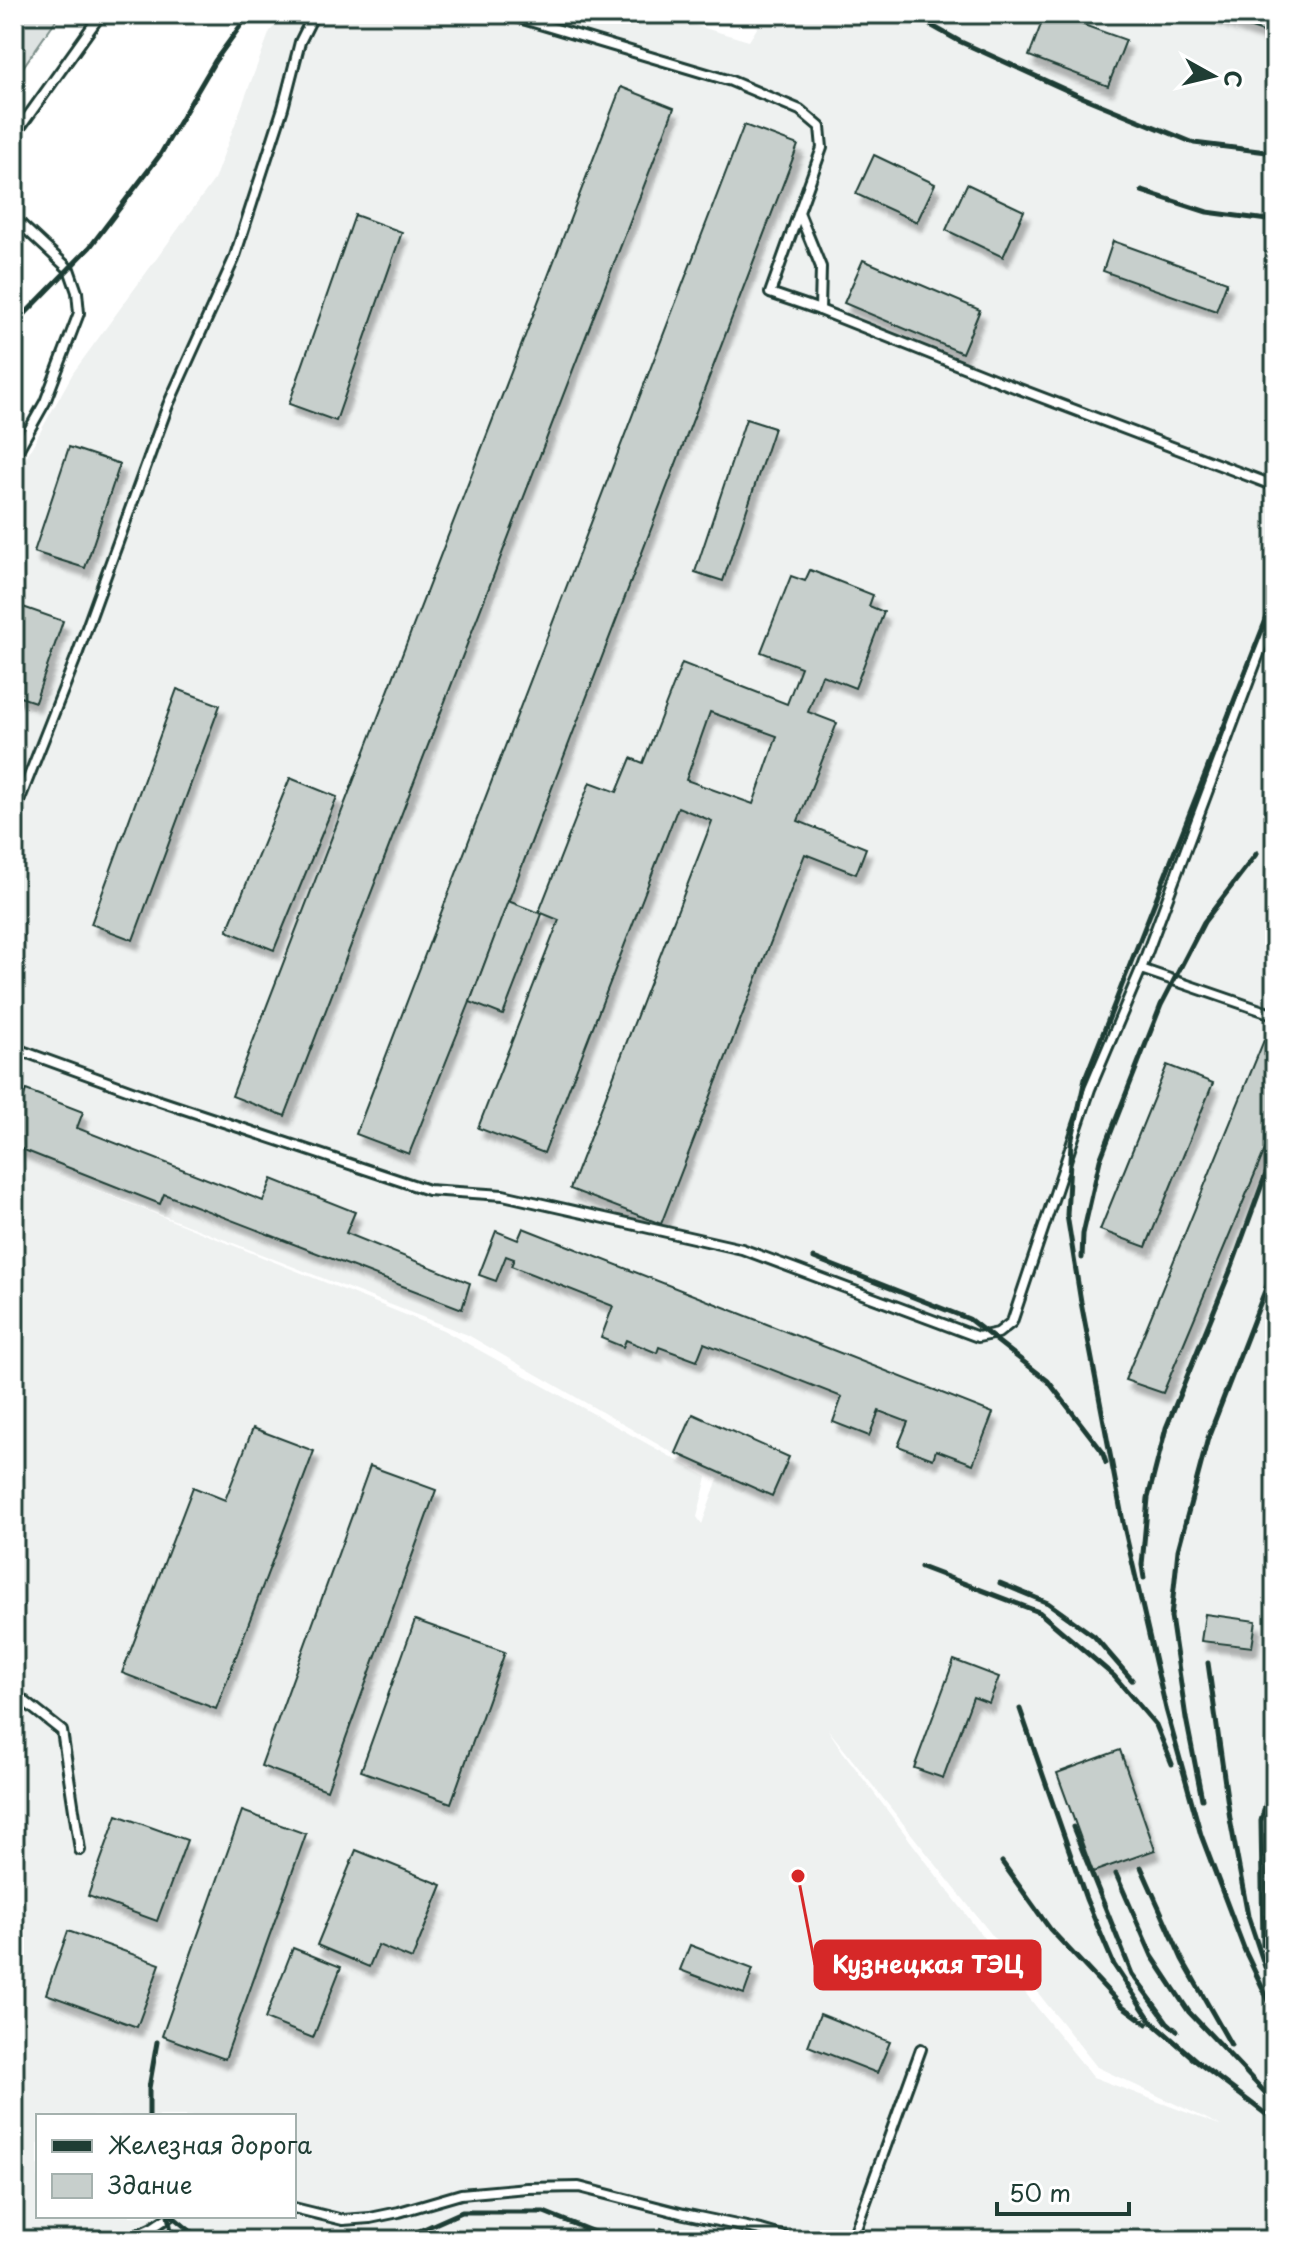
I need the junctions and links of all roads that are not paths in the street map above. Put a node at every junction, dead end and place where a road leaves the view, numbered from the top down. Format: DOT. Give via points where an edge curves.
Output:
graph roads {
  1 [pos="101,14"];
  2 [pos="314,14"];
  3 [pos="506,14"];
  4 [pos="14,136"];
  5 [pos="799,213"];
  6 [pos="14,218"];
  7 [pos="820,310"];
  8 [pos="14,457"];
  9 [pos="1275,486"];
  10 [pos="1275,611"];
  11 [pos="14,814"];
  12 [pos="1141,969"];
  13 [pos="1275,1015"];
  14 [pos="14,1048"];
  15 [pos="14,1693"];
  16 [pos="80,1850"];
  17 [pos="921,2049"];
  18 [pos="296,2208"];
  19 [pos="167,2218"];
  20 [pos="126,2240"];
  21 [pos="795,2240"];
  22 [pos="852,2240"];
  1 -- 4 [label="lane"];
  2 -- 11 [label="lane" via="300,42 234,259 168,405"];
  3 -- 5 [label="lane" via="731,81 800,110 820,127 822,148"];
  5 -- 7 [label="lane" via="821,267"];
  5 -- 7 [label="lane" via="770,293"];
  6 -- 8 [label="lane" via="69,269 79,313 45,402"];
  7 -- 9 [label="lane"];
  10 -- 12 [label="lane"];
  12 -- 13 [label="lane"];
  12 -- 14 [label="lane" via="1090,1089 1012,1322 998,1333 978,1337 742,1249 503,1195 428,1190"];
  15 -- 16 [label="lane" via="62,1731"];
  17 -- 22 [label="lane"];
  18 -- 21 [label="lane" via="343,2220 370,2218 461,2194 579,2187"];
  19 -- 20 [label="lane"];
}
